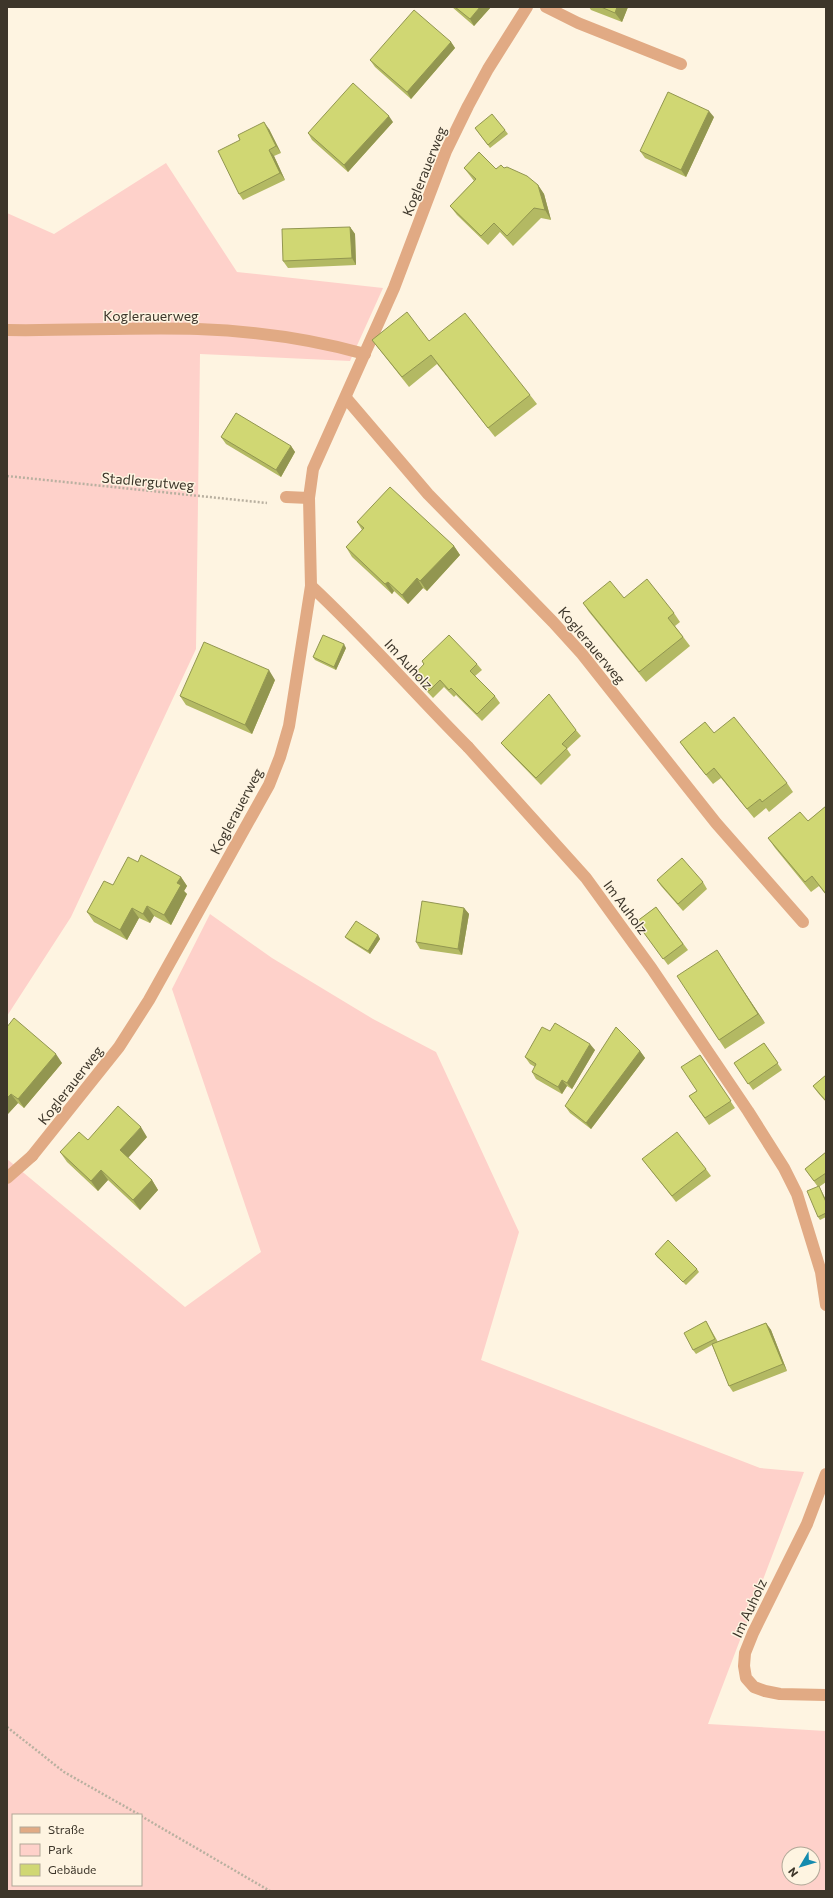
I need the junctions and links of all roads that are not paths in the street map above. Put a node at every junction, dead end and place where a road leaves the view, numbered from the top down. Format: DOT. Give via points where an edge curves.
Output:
graph roads {
  1 [pos="527,7"];
  2 [pos="546,7"];
  3 [pos="681,64"];
  4 [pos="7,330"];
  5 [pos="365,354"];
  6 [pos="346,398"];
  7 [pos="286,497"];
  8 [pos="309,498"];
  9 [pos="311,586"];
  10 [pos="803,922"];
  11 [pos="7,1178"];
  12 [pos="826,1305"];
  13 [pos="826,1475"];
  14 [pos="826,1695"];
  1 -- 5 [label="street, Koglerauerweg" via="488,69 459,125"];
  2 -- 3 [label="street" via="578,23"];
  4 -- 5 [label="street, Koglerauerweg" via="197,329 246,332 344,348"];
  5 -- 6 [label="street, Koglerauerweg"];
  6 -- 8 [label="street, Koglerauerweg" via="313,469"];
  6 -- 10 [label="street, Koglerauerweg" via="428,494 582,654 716,823"];
  7 -- 8 [label="street"];
  8 -- 9 [label="street, Koglerauerweg"];
  9 -- 11 [label="street, Koglerauerweg" via="289,726 268,785 149,1000 119,1047 32,1156"];
  9 -- 12 [label="street, Im Auholz" via="468,747 586,878 652,968 784,1168 797,1194 821,1272"];
  13 -- 14 [label="street, Im Auholz" via="807,1524 752,1633 745,1653 744,1666 746,1678 754,1687 765,1691 780,1694"];
}
